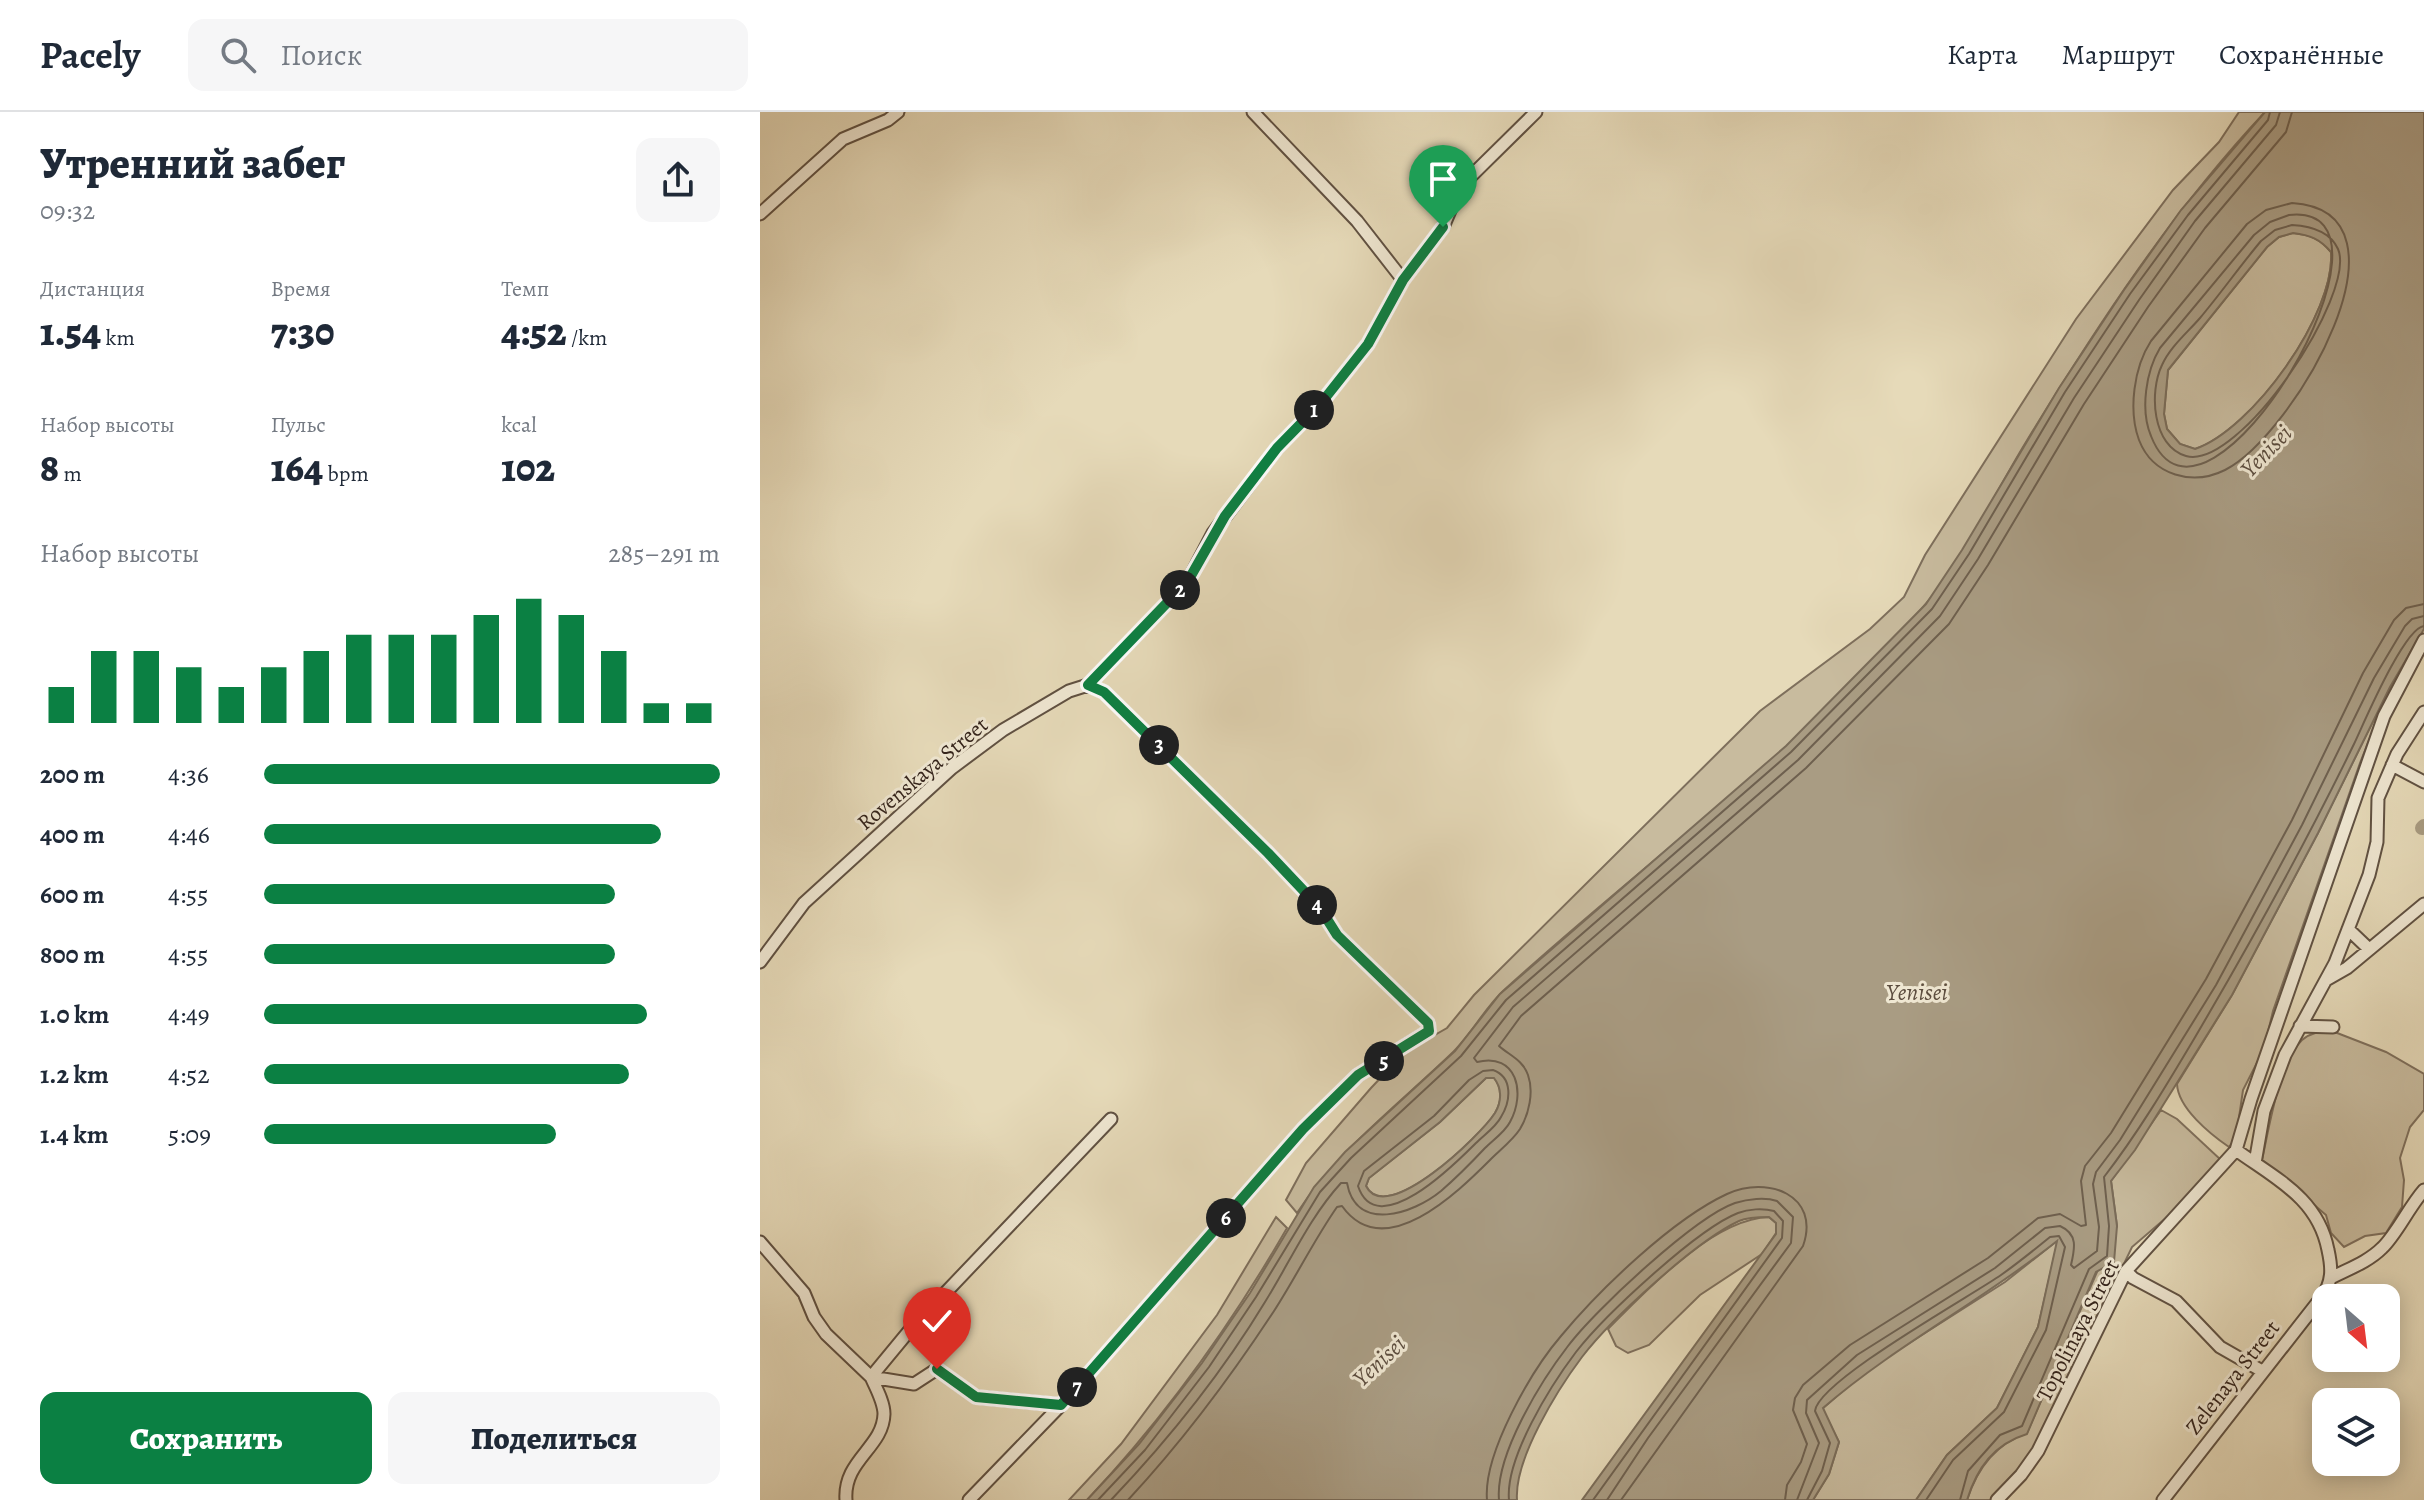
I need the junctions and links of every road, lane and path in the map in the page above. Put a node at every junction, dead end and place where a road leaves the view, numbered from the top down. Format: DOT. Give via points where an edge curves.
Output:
graph roads {
  1 [pos="898,112"];
  2 [pos="1253,112"];
  3 [pos="1536,112"];
  4 [pos="760,214"];
  5 [pos="1403,280"];
  6 [pos="2424,640"];
  7 [pos="1088,685"];
  8 [pos="2422,718"];
  9 [pos="2392,765"];
  10 [pos="2363,772"];
  11 [pos="2385,780"];
  12 [pos="2424,782"];
  13 [pos="2424,904"];
  14 [pos="2348,929"];
  15 [pos="2369,949"];
  16 [pos="760,962"];
  17 [pos="2326,981"];
  18 [pos="2300,1026"];
  19 [pos="2333,1027"];
  20 [pos="1111,1119"];
  21 [pos="2236,1150"];
  22 [pos="2255,1163"];
  23 [pos="2424,1190"];
  24 [pos="760,1242"];
  25 [pos="2126,1271"];
  26 [pos="2331,1278"];
  27 [pos="2262,1371"];
  28 [pos="871,1377"];
  29 [pos="1061,1405"];
  30 [pos="846,1500"];
  31 [pos="969,1500"];
  32 [pos="1997,1500"];
  33 [pos="2163,1500"];
  1 -- 4 [label="street" via="843,139"];
  2 -- 5 [label="street" via="1357,221"];
  3 -- 5 [label="street, Rovenskaya Street" via="1460,187 1443,227"];
  5 -- 7 [label="street, Rovenskaya Street" via="1368,344 1225,516 1188,581"];
  6 -- 10 [label="street" via="2384,716"];
  7 -- 16 [label="street, Rovenskaya Street" via="1003,730 952,768 804,903"];
  7 -- 29 [label="street" via="1104,692 1268,853 1320,908 1337,935 1429,1029 1358,1075 1303,1129"];
  8 -- 9 [label="street"];
  9 -- 11 [label="street"];
  9 -- 12 [label="street"];
  10 -- 11 [label="street"];
  10 -- 21 [label="street"];
  11 -- 14 [label="street" via="2378,798 2372,864"];
  13 -- 15 [label="street"];
  14 -- 15 [label="street"];
  14 -- 17 [label="street"];
  15 -- 17 [label="street"];
  17 -- 18 [label="street"];
  18 -- 19 [label="street"];
  18 -- 22 [label="street" via="2264,1111"];
  20 -- 28 [label="street"];
  21 -- 22 [label="street"];
  21 -- 25 [label="street, Topolinaya Street"];
  22 -- 26 [label="street" via="2317,1215 2326,1236"];
  23 -- 26 [label="street" via="2385,1246"];
  24 -- 28 [label="street" via="804,1293 826,1334"];
  25 -- 27 [label="street" via="2176,1301 2220,1347"];
  25 -- 32 [label="street, Topolinaya Street" via="2038,1451"];
  26 -- 27 [label="street, Zelenaya Street"];
  27 -- 33 [label="street, Zelenaya Street"];
  28 -- 29 [label="street" via="914,1384 937,1369 976,1397"];
  28 -- 30 [label="street" via="884,1412 882,1423 848,1475"];
  29 -- 31 [label="street"];
}
